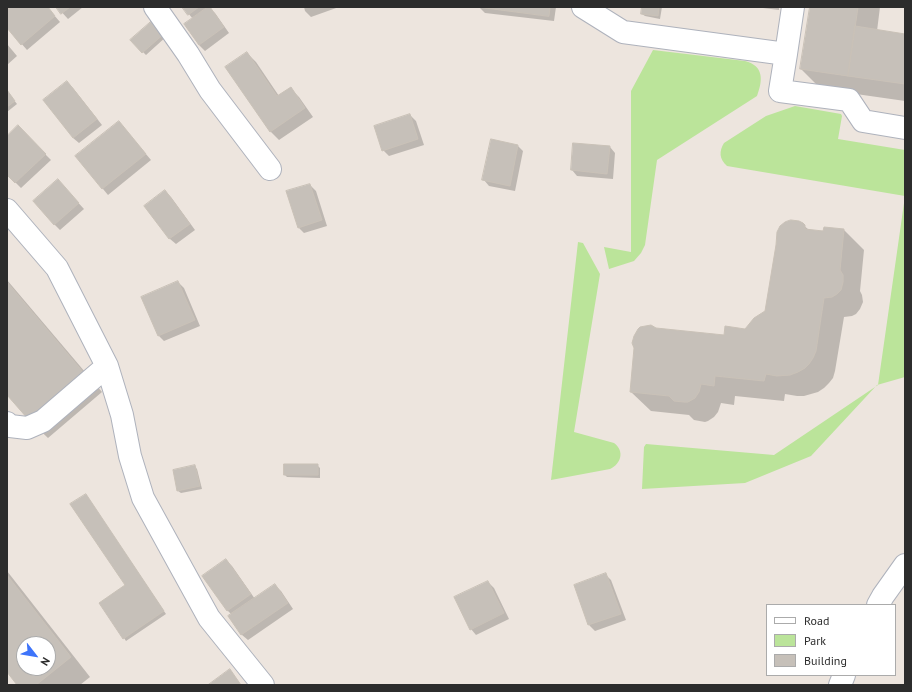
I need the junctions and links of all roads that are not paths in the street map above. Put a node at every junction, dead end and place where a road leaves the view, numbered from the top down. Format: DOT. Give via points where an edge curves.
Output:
graph roads {
  1 [pos="155,7"];
  2 [pos="583,7"];
  3 [pos="793,7"];
  4 [pos="786,54"];
  5 [pos="905,128"];
  6 [pos="270,169"];
  7 [pos="7,210"];
  8 [pos="107,366"];
  9 [pos="7,423"];
  10 [pos="905,565"];
  11 [pos="879,604"];
  12 [pos="263,685"];
  1 -- 6 [label="street" via="210,90"];
  2 -- 4 [label="street" via="623,32"];
  3 -- 4 [label="street"];
  4 -- 5 [label="street" via="780,91 849,100 863,121"];
  7 -- 8 [label="street" via="57,268"];
  8 -- 9 [label="street" via="42,421 27,428 10,426"];
  8 -- 12 [label="street" via="142,498 209,618"];
  10 -- 11 [label="street"];
}
